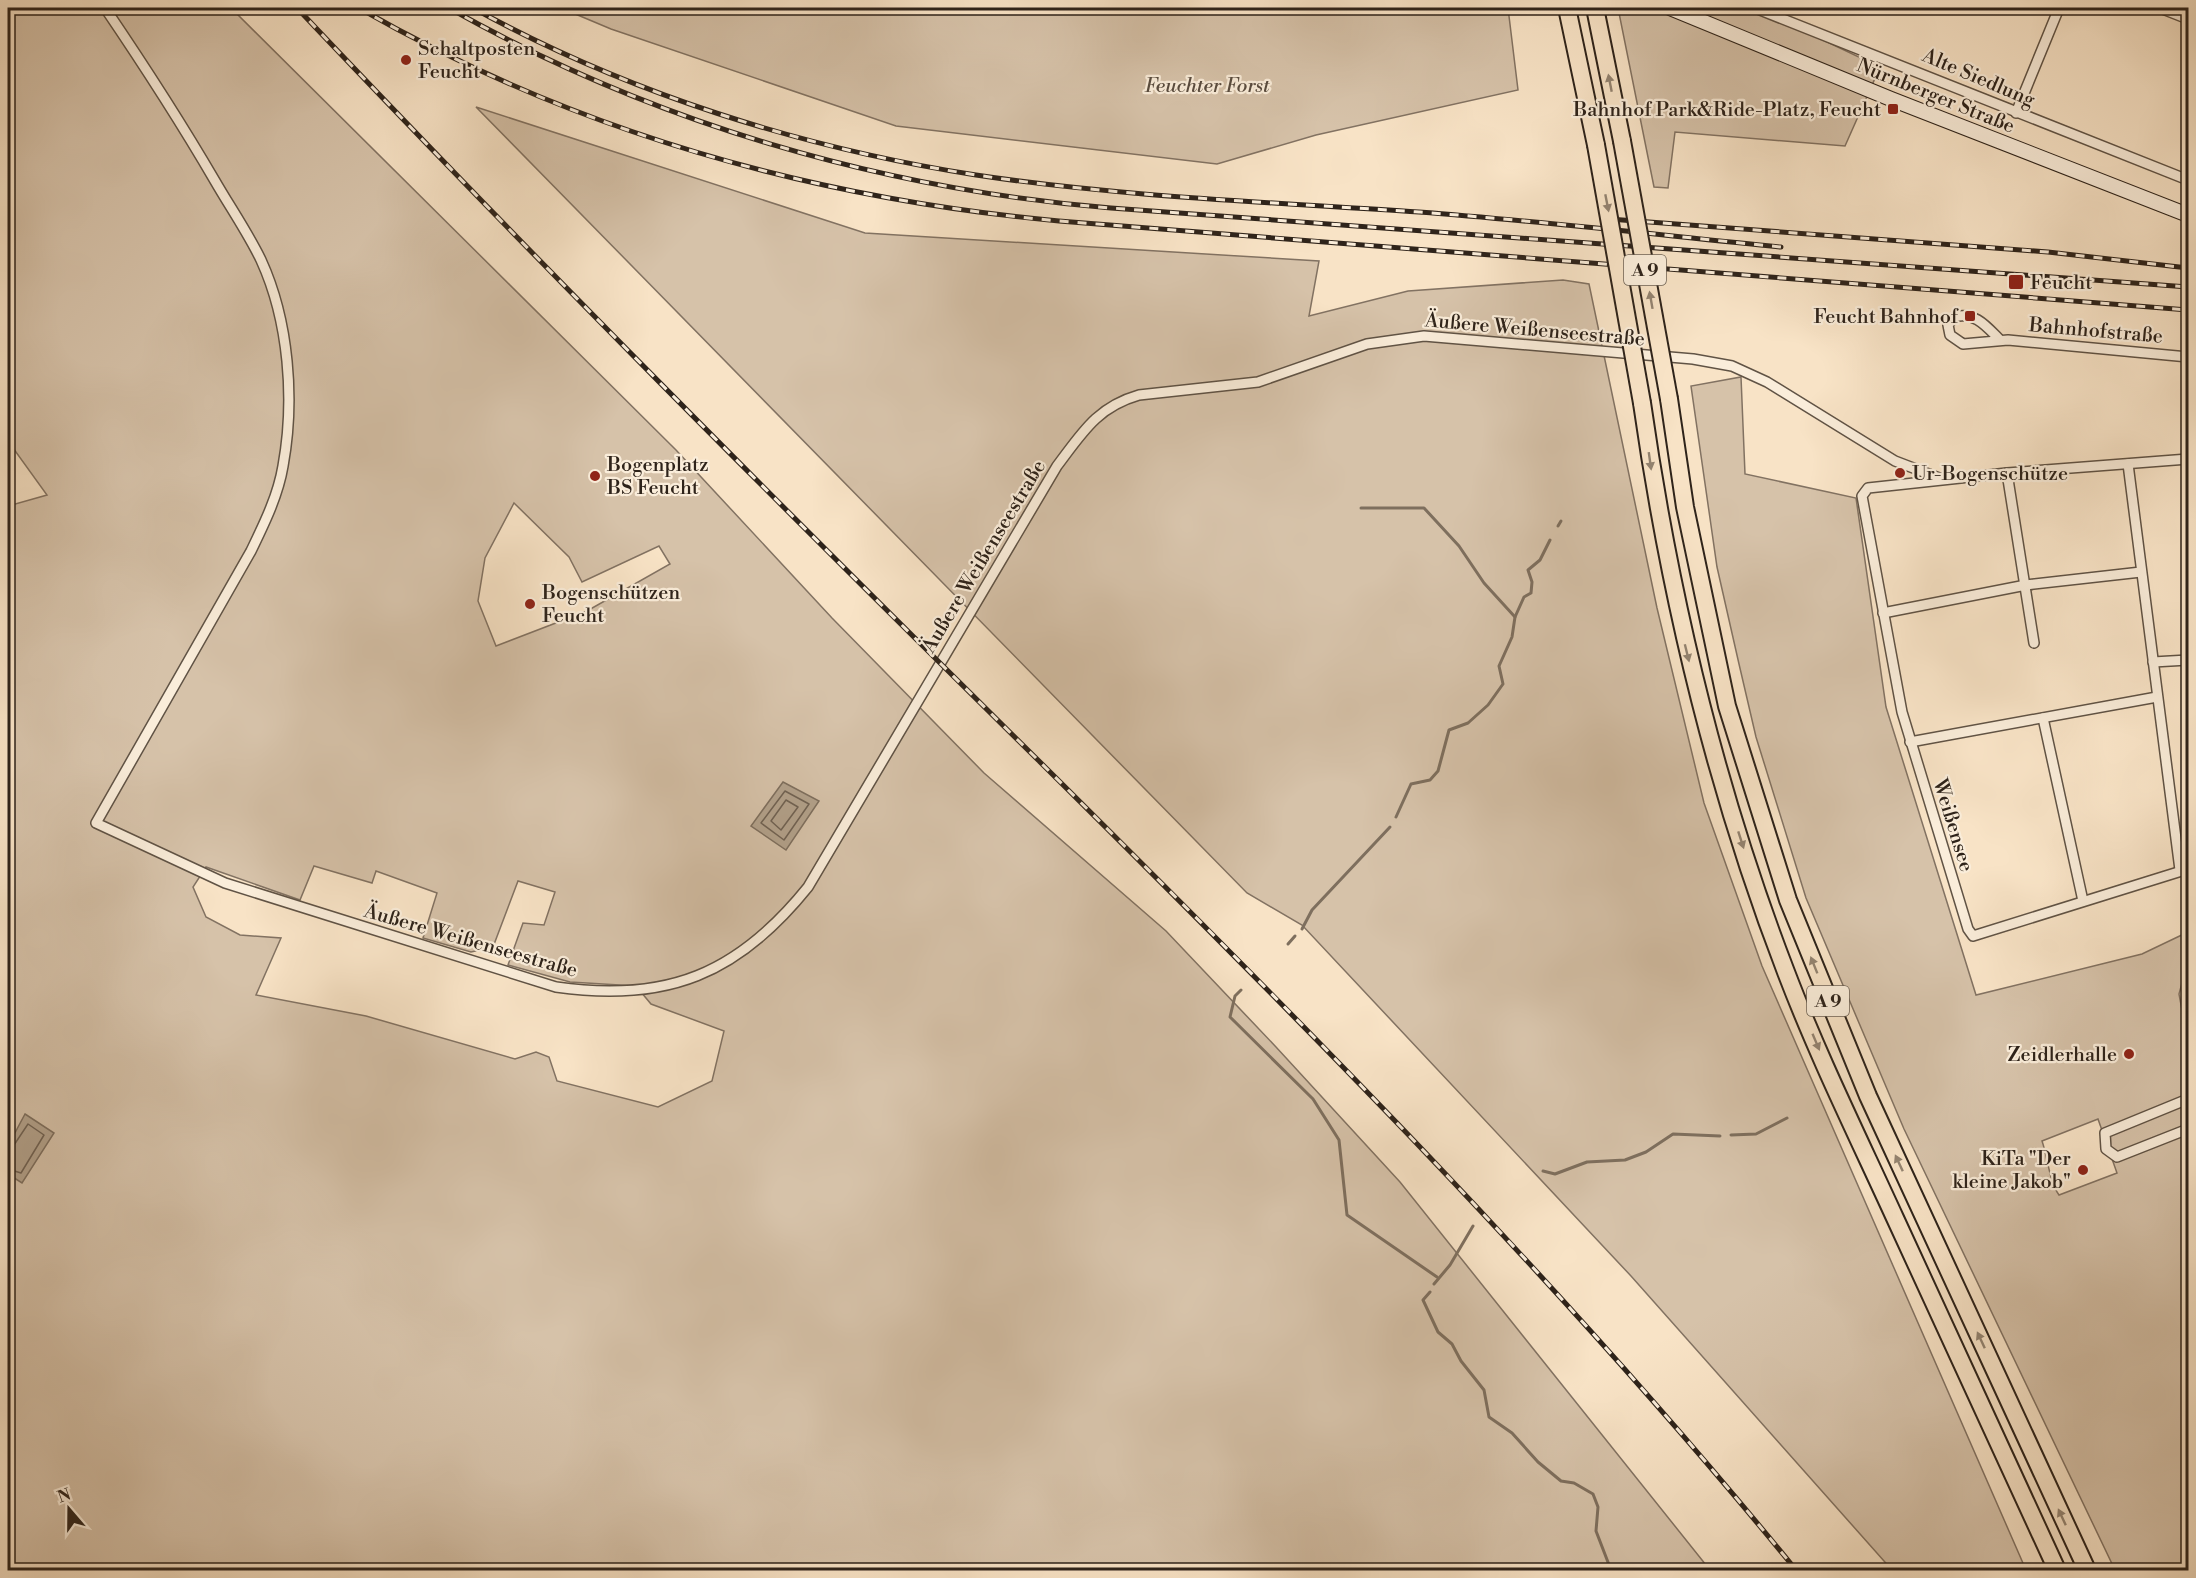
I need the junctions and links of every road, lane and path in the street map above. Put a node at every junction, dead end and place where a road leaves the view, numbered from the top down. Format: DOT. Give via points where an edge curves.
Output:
graph roads {
  1 [pos="105,8"];
  2 [pos="1670,8"];
  3 [pos="1755,8"];
  4 [pos="2059,8"];
  5 [pos="2160,8"];
  6 [pos="1596,9"];
  7 [pos="1568,12"];
  8 [pos="2188,20"];
  9 [pos="2016,113"];
  10 [pos="2188,180"];
  11 [pos="2188,215"];
  12 [pos="2000,340"];
  13 [pos="2188,357"];
  14 [pos="2188,459"];
  15 [pos="2128,464"];
  16 [pos="2007,472"];
  17 [pos="1942,479"];
  18 [pos="2140,572"];
  19 [pos="2026,585"];
  20 [pos="1883,613"];
  21 [pos="2034,643"];
  22 [pos="2188,660"];
  23 [pos="2153,662"];
  24 [pos="2157,697"];
  25 [pos="2043,718"];
  26 [pos="1910,742"];
  27 [pos="2184,869"];
  28 [pos="2083,901"];
  29 [pos="2188,1099"];
  30 [pos="2188,1129"];
  31 [pos="2057,1570"];
  32 [pos="2086,1570"];
  1 -- 17 [label="street, Äußere Weißenseestraße" via="172,106 261,260 277,307 286,353 289,416 283,467 269,513 251,551 96,823 225,883 556,987 627,993 691,978 757,942 787,914 808,887 1057,466 1094,418 1122,400 1258,382 1387,340 1436,337 1693,359 1732,366 1767,382 1895,461"];
  2 -- 11 [label="main road, Nürnberger Straße"];
  3 -- 9 [label="street, Alte Siedlung"];
  4 -- 9 [label="street"];
  5 -- 8 [label="street"];
  32 -- 6 [label="highway, A 9, one-way, bridge" via="1869,1095 1788,900 1727,706 1687,519 1669,399"];
  7 -- 31 [label="highway, A 9, one-way, bridge" via="1596,146 1659,518 1683,635 1721,780 1774,939 1845,1109"];
  9 -- 10 [label="street, Alte Siedlung"];
  12 -- 12 [label="street, Bahnhofstraße" via="1976,318 1960,315 1948,325 1950,335 1963,344"];
  12 -- 13 [label="street, Bahnhofstraße"];
  14 -- 15 [label="street"];
  15 -- 16 [label="street"];
  15 -- 18 [label="street"];
  16 -- 17 [label="street"];
  16 -- 19 [label="street"];
  17 -- 20 [label="street" via="1868,488 1862,496"];
  18 -- 19 [label="street"];
  18 -- 23 [label="street"];
  19 -- 20 [label="street"];
  19 -- 21 [label="street"];
  20 -- 26 [label="street"];
  22 -- 23 [label="street"];
  23 -- 24 [label="street"];
  24 -- 25 [label="street"];
  24 -- 27 [label="street"];
  25 -- 26 [label="street"];
  25 -- 28 [label="street"];
  26 -- 28 [label="street, Weißensee" via="1973,936"];
  27 -- 28 [label="street, Weißensee"];
  29 -- 30 [label="street" via="2105,1133 2106,1149 2117,1157"];
}
